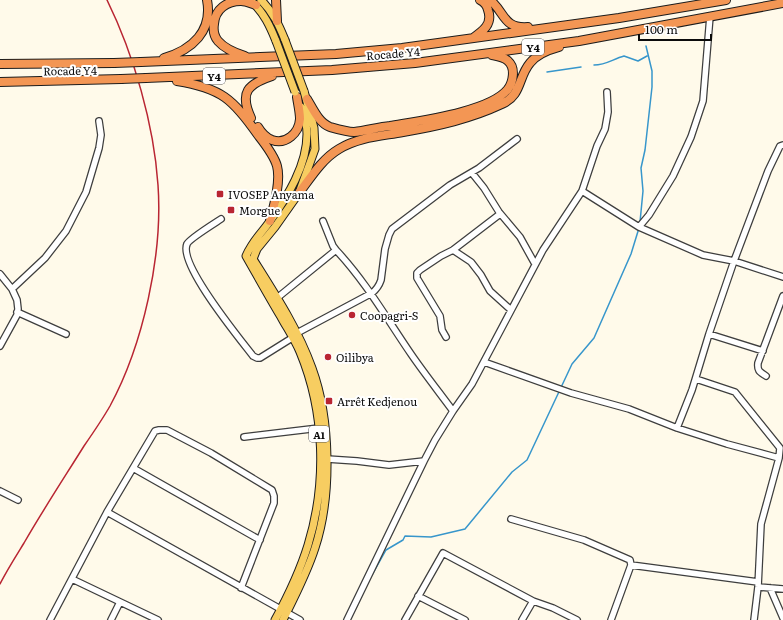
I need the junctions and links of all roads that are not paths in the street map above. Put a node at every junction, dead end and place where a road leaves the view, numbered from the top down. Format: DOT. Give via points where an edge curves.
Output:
graph roads {
  1 [pos="207,0"];
  2 [pos="276,0"];
  3 [pos="480,0"];
  4 [pos="490,0"];
  5 [pos="726,0"];
  6 [pos="256,2"];
  7 [pos="783,3"];
  8 [pos="710,16"];
  9 [pos="277,21"];
  10 [pos="569,25"];
  11 [pos="472,39"];
  12 [pos="579,41"];
  13 [pos="487,54"];
  14 [pos="252,58"];
  15 [pos="152,62"];
  16 [pos="0,64"];
  17 [pos="281,73"];
  18 [pos="158,78"];
  19 [pos="0,82"];
  20 [pos="607,92"];
  21 [pos="296,94"];
  22 [pos="306,95"];
  23 [pos="99,121"];
  24 [pos="517,139"];
  25 [pos="783,145"];
  26 [pos="472,173"];
  27 [pos="582,191"];
  28 [pos="299,193"];
  29 [pos="500,214"];
  30 [pos="222,219"];
  31 [pos="270,221"];
  32 [pos="323,221"];
  33 [pos="639,227"];
  34 [pos="336,250"];
  35 [pos="453,250"];
  36 [pos="734,261"];
  37 [pos="535,264"];
  38 [pos="0,274"];
  39 [pos="783,276"];
  40 [pos="12,289"];
  41 [pos="372,293"];
  42 [pos="783,296"];
  43 [pos="277,298"];
  44 [pos="511,310"];
  45 [pos="17,312"];
  46 [pos="66,334"];
  47 [pos="709,334"];
  48 [pos="295,335"];
  49 [pos="446,337"];
  50 [pos="0,346"];
  51 [pos="762,351"];
  52 [pos="484,362"];
  53 [pos="766,376"];
  54 [pos="696,379"];
  55 [pos="453,410"];
  56 [pos="318,428"];
  57 [pos="677,428"];
  58 [pos="244,437"];
  59 [pos="779,458"];
  60 [pos="327,459"];
  61 [pos="424,461"];
  62 [pos="133,468"];
  63 [pos="0,491"];
  64 [pos="18,500"];
  65 [pos="107,512"];
  66 [pos="511,519"];
  67 [pos="260,540"];
  68 [pos="631,565"];
  69 [pos="72,579"];
  70 [pos="758,584"];
  71 [pos="241,588"];
  72 [pos="770,588"];
  73 [pos="783,589"];
  74 [pos="418,596"];
  75 [pos="533,601"];
  76 [pos="120,602"];
  77 [pos="283,611"];
  78 [pos="783,618"];
  79 [pos="50,620"];
  80 [pos="111,620"];
  81 [pos="158,620"];
  82 [pos="275,620"];
  83 [pos="283,620"];
  84 [pos="300,620"];
  85 [pos="347,620"];
  86 [pos="405,620"];
  87 [pos="465,620"];
  88 [pos="522,620"];
  89 [pos="577,620"];
  90 [pos="611,620"];
  91 [pos="754,620"];
  1 -- 15 [label="highway" via="207,24 196,41 172,56"];
  2 -- 9 [label="highway"];
  3 -- 11 [label="highway" via="488,7 489,23"];
  4 -- 10 [label="highway" via="513,26 523,28"];
  5 -- 10 [label="highway, Rocade Y4 / Y4"];
  6 -- 9 [label="main road, A1" via="270,10"];
  6 -- 14 [label="highway" via="242,1 225,5 218,10 213,30 217,40 224,47"];
  6 -- 21 [label="main road, A1, bridge" via="270,25"];
  7 -- 8 [label="highway, Rocade Y4 / Y4"];
  8 -- 12 [label="highway, Rocade Y4 / Y4"];
  8 -- 33 [label="street" via="703,101 693,131 682,160"];
  9 -- 22 [label="main road, A1, bridge"];
  10 -- 11 [label="highway, Rocade Y4 / Y4"];
  11 -- 14 [label="highway, Rocade Y4 / Y4" via="394,49"];
  12 -- 13 [label="highway, Rocade Y4 / Y4"];
  12 -- 28 [label="highway" via="539,55 530,63 515,96 504,104 450,123 355,141 339,149 327,158"];
  13 -- 17 [label="highway, Rocade Y4 / Y4" via="415,63"];
  13 -- 22 [label="highway" via="509,62 513,69 513,78 508,90 479,106 448,116 354,132 329,126 321,120"];
  14 -- 15 [label="highway, Rocade Y4 / Y4"];
  15 -- 16 [label="highway, Rocade Y4 / Y4, bridge"];
  17 -- 18 [label="highway, Rocade Y4 / Y4"];
  17 -- 21 [label="highway" via="250,86 246,95 251,118 271,139 281,141 295,134 300,120"];
  18 -- 19 [label="highway, Rocade Y4 / Y4, bridge"];
  18 -- 31 [label="highway" via="211,89 228,99 243,113 271,152 277,167 277,186"];
  20 -- 27 [label="street" via="605,129"];
  21 -- 31 [label="main road, A1" via="308,132 307,145 300,170"];
  22 -- 28 [label="main road, A1" via="314,128 314,149"];
  23 -- 40 [label="street" via="99,148 86,192 66,231 45,258"];
  24 -- 26 [label="street"];
  25 -- 36 [label="street" via="780,146 768,171"];
  26 -- 29 [label="street"];
  26 -- 41 [label="street" via="450,185 392,229 385,249 379,286"];
  27 -- 33 [label="street"];
  27 -- 37 [label="street"];
  28 -- 43 [label="main road, A1" via="257,249 253,259"];
  29 -- 35 [label="street"];
  29 -- 37 [label="street" via="520,237"];
  30 -- 48 [label="street" via="187,245 187,254 196,277 213,304 256,358 260,358"];
  31 -- 48 [label="main road, A1" via="251,245 246,256"];
  32 -- 34 [label="street"];
  33 -- 36 [label="street" via="703,255"];
  34 -- 41 [label="street"];
  34 -- 43 [label="street"];
  35 -- 44 [label="street" via="471,262 490,291"];
  35 -- 49 [label="street" via="417,273 440,316"];
  36 -- 39 [label="street"];
  36 -- 47 [label="street"];
  37 -- 44 [label="street"];
  38 -- 40 [label="street"];
  40 -- 45 [label="street" via="17,300"];
  41 -- 48 [label="street"];
  41 -- 55 [label="street" via="412,355"];
  42 -- 51 [label="street"];
  43 -- 48 [label="main road, A1"];
  44 -- 52 [label="street"];
  45 -- 46 [label="street"];
  45 -- 50 [label="street"];
  47 -- 51 [label="street"];
  47 -- 54 [label="street"];
  48 -- 56 [label="main road, A1" via="316,406"];
  48 -- 60 [label="main road, A1" via="313,369 318,387"];
  51 -- 53 [label="street" via="757,368"];
  52 -- 55 [label="street"];
  52 -- 57 [label="street" via="571,393 629,409"];
  54 -- 57 [label="street"];
  54 -- 59 [label="street" via="735,392 778,445"];
  55 -- 61 [label="street"];
  56 -- 58 [label="street"];
  56 -- 77 [label="main road, A1" via="321,452 318,500 308,544"];
  57 -- 59 [label="street"];
  59 -- 70 [label="street" via="761,524"];
  60 -- 61 [label="street" via="389,465"];
  60 -- 77 [label="main road, A1" via="325,500 317,540 307,572"];
  61 -- 85 [label="street"];
  62 -- 65 [label="street"];
  62 -- 67 [label="street"];
  62 -- 67 [label="street" via="155,431 159,430 167,430 211,453 272,490 274,503"];
  63 -- 64 [label="street"];
  65 -- 69 [label="street"];
  65 -- 71 [label="street"];
  66 -- 68 [label="street" via="584,540 630,560"];
  67 -- 71 [label="street"];
  68 -- 70 [label="street"];
  68 -- 90 [label="street"];
  69 -- 76 [label="street"];
  69 -- 79 [label="street"];
  70 -- 72 [label="street"];
  70 -- 91 [label="street"];
  71 -- 77 [label="street"];
  72 -- 73 [label="street"];
  72 -- 78 [label="street"];
  74 -- 75 [label="street" via="443,553"];
  74 -- 86 [label="street"];
  74 -- 87 [label="street"];
  75 -- 88 [label="street"];
  75 -- 89 [label="street"];
  76 -- 80 [label="street"];
  76 -- 81 [label="street"];
  77 -- 82 [label="main road, A1"];
  77 -- 83 [label="main road, A1"];
  77 -- 84 [label="street"];
}
